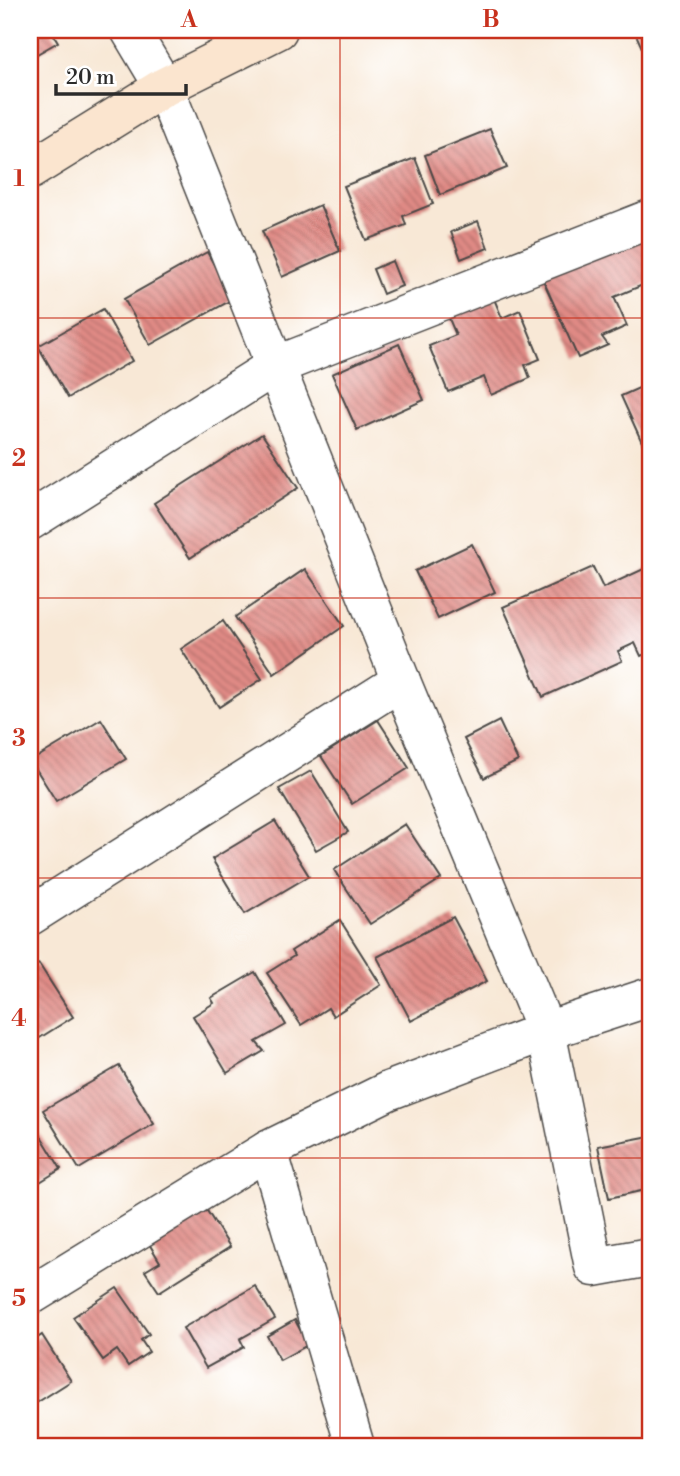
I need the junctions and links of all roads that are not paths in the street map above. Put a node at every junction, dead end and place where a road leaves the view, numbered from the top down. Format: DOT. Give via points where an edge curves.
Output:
graph roads {
  1 [pos="130,30"];
  2 [pos="278,30"];
  3 [pos="164,87"];
  4 [pos="30,170"];
  5 [pos="650,219"];
  6 [pos="275,366"];
  7 [pos="30,521"];
  8 [pos="401,681"];
  9 [pos="30,916"];
  10 [pos="650,997"];
  11 [pos="546,1031"];
  12 [pos="268,1150"];
  13 [pos="650,1257"];
  14 [pos="30,1296"];
  15 [pos="355,1446"];
  1 -- 3 [label="street"];
  2 -- 3 [label="street"];
  3 -- 4 [label="street"];
  3 -- 6 [label="street"];
  5 -- 6 [label="street"];
  6 -- 7 [label="street"];
  6 -- 8 [label="street"];
  8 -- 9 [label="street"];
  8 -- 11 [label="street"];
  10 -- 11 [label="street"];
  11 -- 12 [label="street" via="388,1091"];
  11 -- 13 [label="street" via="594,1267"];
  12 -- 14 [label="street"];
  12 -- 15 [label="street"];
}
